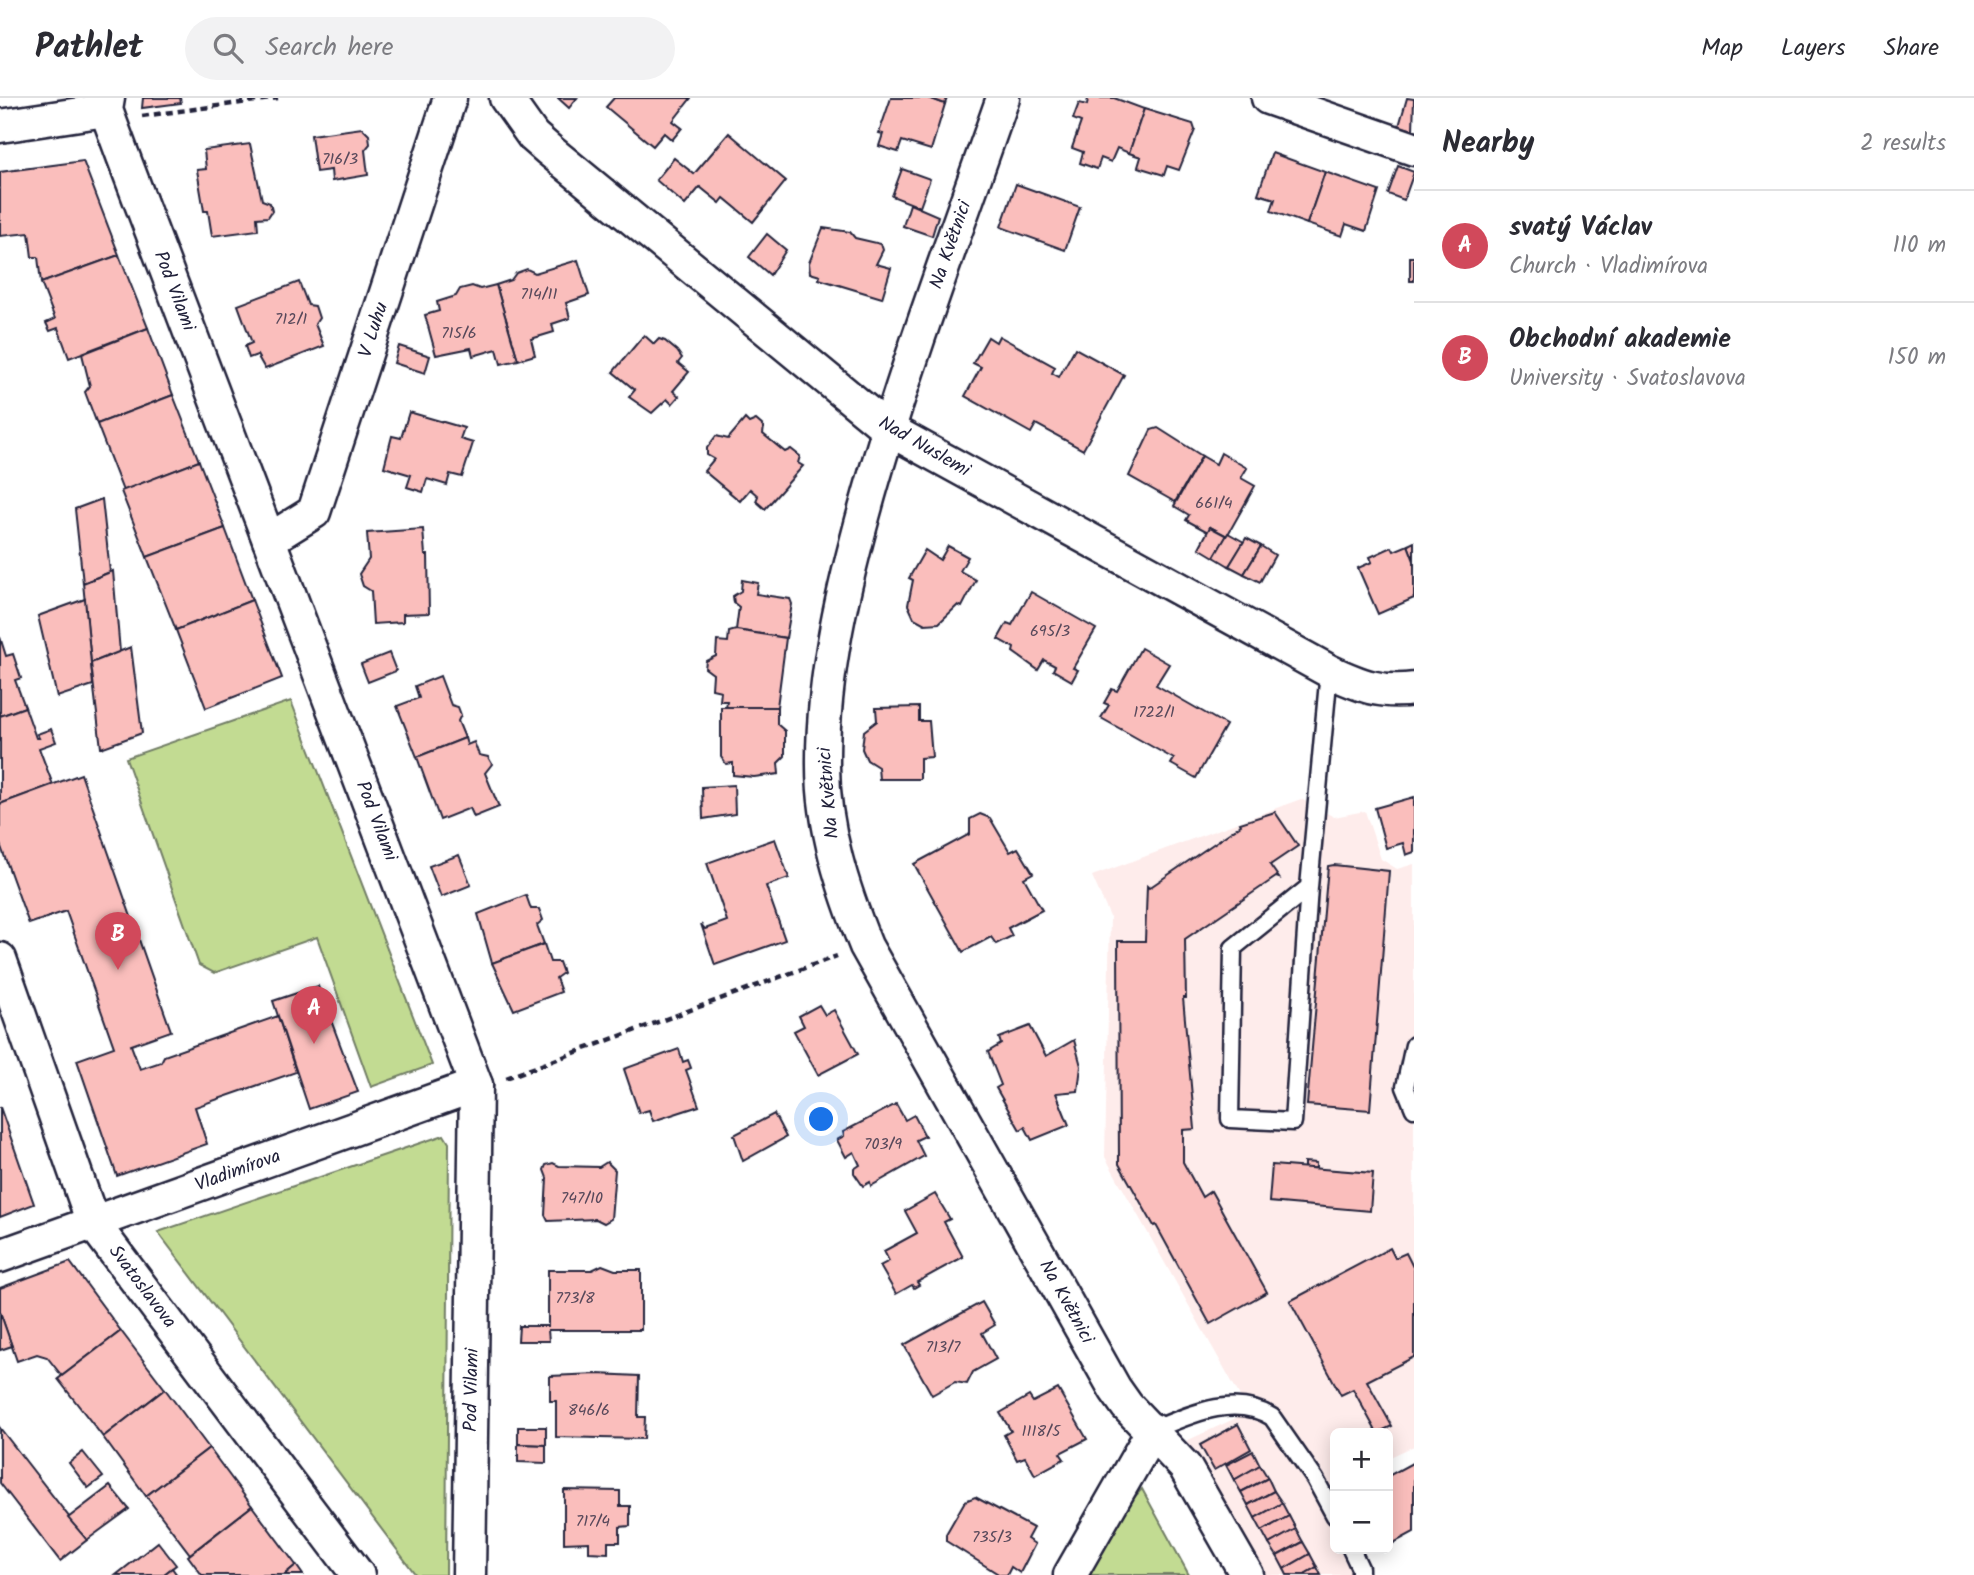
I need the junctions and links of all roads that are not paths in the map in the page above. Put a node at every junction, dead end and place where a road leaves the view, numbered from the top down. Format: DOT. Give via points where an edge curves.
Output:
graph roads {
  1 [pos="450,98"];
  2 [pos="506,98"];
  3 [pos="1003,98"];
  4 [pos="1268,98"];
  5 [pos="107,104"];
  6 [pos="0,126"];
  7 [pos="1414,149"];
  8 [pos="888,429"];
  9 [pos="269,540"];
  10 [pos="1329,671"];
  11 [pos="1414,689"];
  12 [pos="1309,887"];
  13 [pos="0,959"];
  14 [pos="1414,1045"];
  15 [pos="488,1083"];
  16 [pos="1414,1109"];
  17 [pos="93,1223"];
  18 [pos="0,1256"];
  19 [pos="1153,1430"];
  20 [pos="1330,1507"];
  21 [pos="1353,1554"];
  22 [pos="358,1575"];
  23 [pos="469,1575"];
  24 [pos="1070,1575"];
  25 [pos="1247,1575"];
  26 [pos="1360,1575"];
  1 -- 9 [label="street, V Luhu" via="314,512"];
  2 -- 8 [label="street, Nad Nuslemi" via="549,150"];
  3 -- 8 [label="street, Na Květnici"];
  4 -- 7 [label="street"];
  5 -- 6 [label="street"];
  5 -- 9 [label="street, Pod Vilami"];
  8 -- 10 [label="street, Nad Nuslemi"];
  8 -- 19 [label="street, Na Květnici" via="847,573 826,687 822,768 845,895 866,946 1115,1390"];
  9 -- 15 [label="street, Pod Vilami"];
  10 -- 11 [label="street, Nad Nuslemi" via="1368,689"];
  10 -- 12 [label="lane"];
  12 -- 12 [label="lane" via="1233,948 1230,1119 1293,1122"];
  13 -- 17 [label="street, Svatoslavova"];
  14 -- 16 [label="lane" via="1405,1087"];
  15 -- 17 [label="street, Vladimírova"];
  15 -- 23 [label="street, Pod Vilami"];
  17 -- 18 [label="street, Vladimírova"];
  17 -- 22 [label="street, Svatoslavova"];
  19 -- 20 [label="lane" via="1220,1407 1265,1413"];
  19 -- 24 [label="street"];
  19 -- 25 [label="street, Na Květnici" via="1185,1467"];
  21 -- 26 [label="lane"];
}
